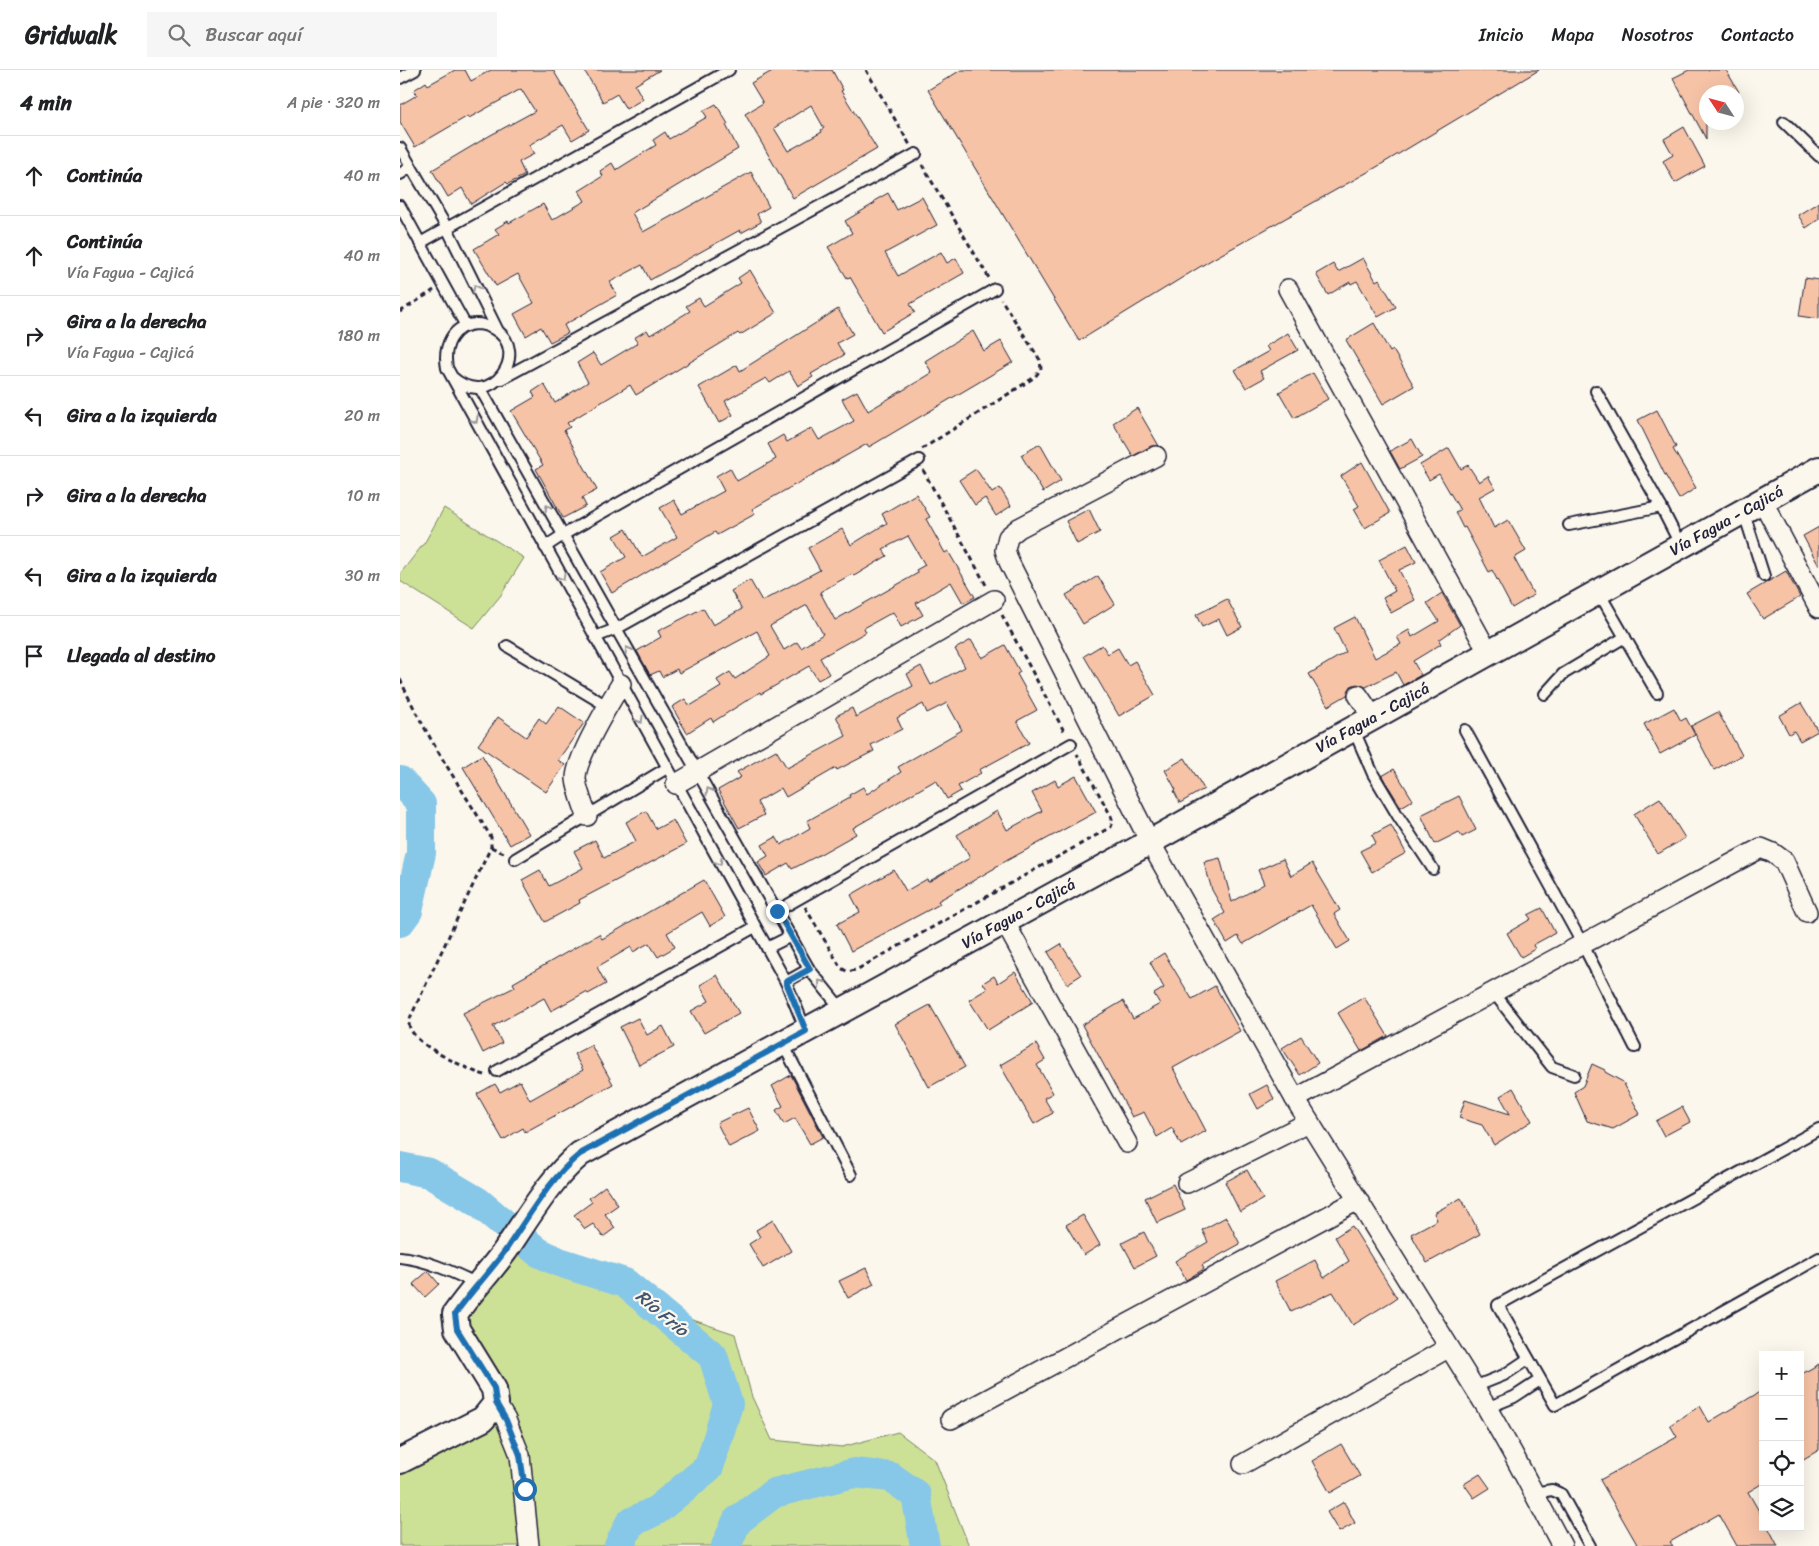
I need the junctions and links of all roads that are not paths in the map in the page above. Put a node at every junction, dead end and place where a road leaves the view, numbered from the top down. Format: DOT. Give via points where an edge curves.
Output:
graph roads {
  1 [pos="415,70"];
  2 [pos="729,70"];
  3 [pos="400,78"];
  4 [pos="1784,122"];
  5 [pos="400,148"];
  6 [pos="916,154"];
  7 [pos="1819,156"];
  8 [pos="411,167"];
  9 [pos="400,174"];
  10 [pos="400,206"];
  11 [pos="447,228"];
  12 [pos="420,244"];
  13 [pos="996,289"];
  14 [pos="1288,289"];
  15 [pos="466,326"];
  16 [pos="498,331"];
  17 [pos="452,377"];
  18 [pos="499,380"];
  19 [pos="480,388"];
  20 [pos="1596,391"];
  21 [pos="1156,456"];
  22 [pos="919,460"];
  23 [pos="1819,469"];
  24 [pos="1753,505"];
  25 [pos="1661,507"];
  26 [pos="1569,526"];
  27 [pos="563,535"];
  28 [pos="1681,546"];
  29 [pos="545,547"];
  30 [pos="1764,576"];
  31 [pos="1598,591"];
  32 [pos="994,600"];
  33 [pos="1819,608"];
  34 [pos="616,629"];
  35 [pos="595,637"];
  36 [pos="1625,637"];
  37 [pos="507,646"];
  38 [pos="1488,652"];
  39 [pos="621,684"];
  40 [pos="1657,693"];
  41 [pos="1545,694"];
  42 [pos="1358,695"];
  43 [pos="607,706"];
  44 [pos="1363,722"];
  45 [pos="1465,730"];
  46 [pos="1071,744"];
  47 [pos="697,771"];
  48 [pos="671,776"];
  49 [pos="586,816"];
  50 [pos="1150,842"];
  51 [pos="515,858"];
  52 [pos="1433,869"];
  53 [pos="777,911"];
  54 [pos="1807,912"];
  55 [pos="1004,921"];
  56 [pos="755,927"];
  57 [pos="791,936"];
  58 [pos="1584,945"];
  59 [pos="767,948"];
  60 [pos="810,969"];
  61 [pos="786,982"];
  62 [pos="1494,993"];
  63 [pos="842,1010"];
  64 [pos="806,1031"];
  65 [pos="783,1044"];
  66 [pos="1635,1047"];
  67 [pos="497,1071"];
  68 [pos="1574,1075"];
  69 [pos="1295,1100"];
  70 [pos="1309,1122"];
  71 [pos="1819,1129"];
  72 [pos="1127,1143"];
  73 [pos="851,1175"];
  74 [pos="1187,1183"];
  75 [pos="1358,1200"];
  76 [pos="400,1257"];
  77 [pos="1819,1258"];
  78 [pos="478,1284"];
  79 [pos="1448,1348"];
  80 [pos="1528,1359"];
  81 [pos="1540,1380"];
  82 [pos="1474,1387"];
  83 [pos="496,1403"];
  84 [pos="1487,1408"];
  85 [pos="951,1419"];
  86 [pos="400,1461"];
  87 [pos="1243,1464"];
  88 [pos="1533,1494"];
  89 [pos="529,1546"];
  90 [pos="1562,1546"];
  91 [pos="1590,1546"];
  1 -- 3 [label="lane"];
  2 -- 11 [label="lane"];
  4 -- 7 [label="lane"];
  5 -- 8 [label="lane"];
  6 -- 18 [label="lane"];
  8 -- 9 [label="lane"];
  8 -- 11 [label="lane"];
  10 -- 12 [label="lane"];
  11 -- 12 [label="lane"];
  16 -- 11 [label="lane, one-way"];
  12 -- 15 [label="lane"];
  13 -- 27 [label="lane"];
  14 -- 38 [label="street"];
  15 -- 16 [label="lane" via="482,325"];
  15 -- 17 [label="lane" via="457,331 446,348 447,368"];
  16 -- 18 [label="lane" via="508,350 509,361"];
  17 -- 19 [label="lane" via="469,388"];
  17 -- 29 [label="lane, one-way"];
  18 -- 19 [label="lane"];
  27 -- 19 [label="lane, one-way"];
  20 -- 25 [label="lane"];
  21 -- 50 [label="street" via="1019,528 1008,537 1005,550"];
  22 -- 34 [label="lane"];
  23 -- 24 [label="street, Vía Fagua - Cajicá"];
  24 -- 28 [label="street, Vía Fagua - Cajicá"];
  24 -- 30 [label="lane"];
  24 -- 33 [label="street"];
  25 -- 26 [label="lane"];
  25 -- 28 [label="lane"];
  27 -- 29 [label="lane"];
  27 -- 34 [label="lane"];
  28 -- 31 [label="street, Vía Fagua - Cajicá"];
  29 -- 35 [label="lane, one-way"];
  31 -- 36 [label="lane"];
  31 -- 38 [label="street, Vía Fagua - Cajicá"];
  32 -- 47 [label="street"];
  34 -- 35 [label="lane"];
  47 -- 34 [label="lane, one-way"];
  35 -- 39 [label="lane"];
  36 -- 40 [label="lane"];
  36 -- 41 [label="lane" via="1562,674"];
  37 -- 43 [label="lane"];
  38 -- 44 [label="street, Vía Fagua - Cajicá"];
  39 -- 43 [label="street"];
  39 -- 48 [label="lane, one-way"];
  42 -- 44 [label="street"];
  43 -- 49 [label="street" via="584,752 576,778"];
  44 -- 50 [label="street, Vía Fagua - Cajicá"];
  44 -- 52 [label="lane" via="1373,774"];
  45 -- 58 [label="lane"];
  46 -- 53 [label="lane"];
  47 -- 48 [label="street"];
  53 -- 47 [label="lane, one-way"];
  48 -- 49 [label="lane"];
  48 -- 56 [label="lane, one-way"];
  49 -- 51 [label="lane"];
  50 -- 55 [label="street, Vía Fagua - Cajicá"];
  50 -- 69 [label="street"];
  53 -- 57 [label="lane"];
  54 -- 58 [label="street" via="1784,862 1761,848"];
  55 -- 63 [label="street, Vía Fagua - Cajicá"];
  55 -- 72 [label="street"];
  56 -- 59 [label="lane"];
  56 -- 67 [label="lane"];
  57 -- 59 [label="lane"];
  57 -- 60 [label="lane"];
  58 -- 62 [label="street"];
  58 -- 66 [label="lane"];
  59 -- 61 [label="lane"];
  60 -- 61 [label="lane"];
  63 -- 60 [label="lane, one-way"];
  61 -- 64 [label="lane"];
  62 -- 68 [label="lane" via="1552,1067"];
  62 -- 69 [label="street"];
  63 -- 64 [label="street, Vía Fagua - Cajicá"];
  64 -- 65 [label="street, Vía Fagua - Cajicá"];
  65 -- 73 [label="lane"];
  65 -- 78 [label="street, Vía Fagua - Cajicá" via="580,1154 565,1166"];
  69 -- 70 [label="street"];
  70 -- 74 [label="street"];
  70 -- 75 [label="street"];
  71 -- 80 [label="lane" via="1498,1305"];
  75 -- 79 [label="street"];
  75 -- 85 [label="street"];
  76 -- 78 [label="lane" via="441,1267"];
  77 -- 81 [label="lane" via="1555,1405"];
  78 -- 83 [label="street, Vía Fagua - Cajicá" via="455,1314 457,1329 494,1388"];
  79 -- 82 [label="street"];
  79 -- 87 [label="street"];
  80 -- 81 [label="lane"];
  80 -- 82 [label="lane" via="1504,1375"];
  81 -- 84 [label="lane" via="1514,1397"];
  82 -- 84 [label="street"];
  83 -- 86 [label="street" via="483,1419"];
  83 -- 89 [label="street" via="520,1455"];
  84 -- 88 [label="street"];
  88 -- 90 [label="street"];
  88 -- 91 [label="lane" via="1552,1490 1561,1494"];
}
